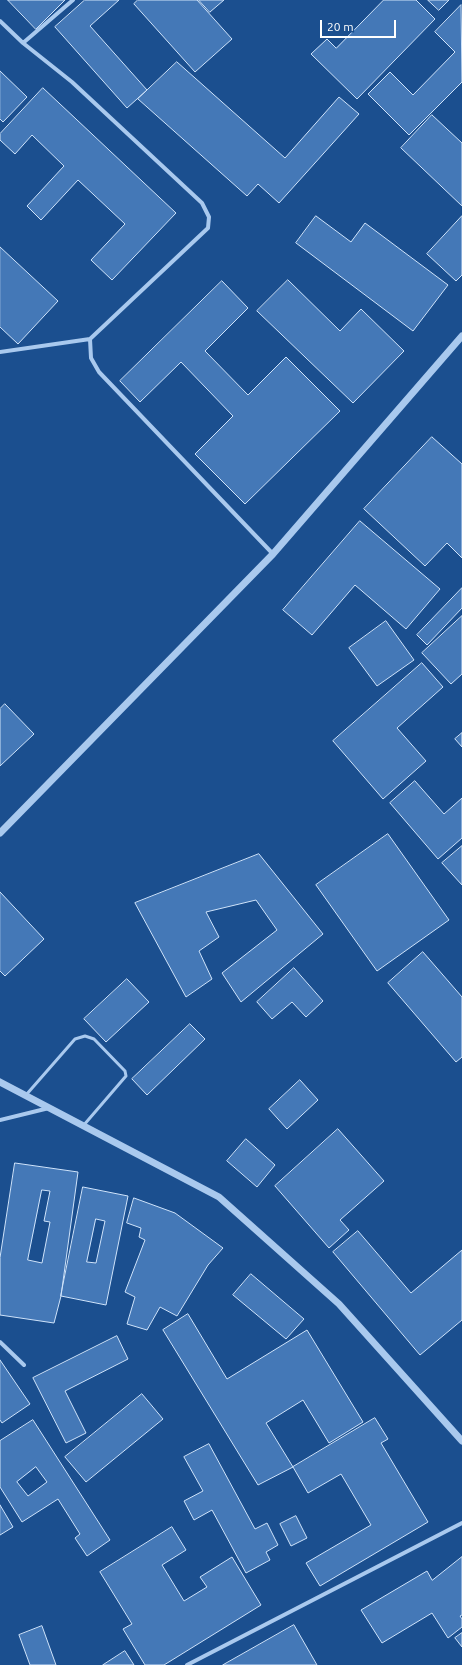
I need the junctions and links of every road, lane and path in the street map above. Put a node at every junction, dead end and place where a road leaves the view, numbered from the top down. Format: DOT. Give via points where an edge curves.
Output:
graph roads {
  1 [pos="73,0"];
  2 [pos="0,20"];
  3 [pos="23,43"];
  4 [pos="462,336"];
  5 [pos="90,339"];
  6 [pos="0,352"];
  7 [pos="273,554"];
  8 [pos="0,833"];
  9 [pos="0,1082"];
  10 [pos="26,1095"];
  11 [pos="50,1108"];
  12 [pos="0,1120"];
  13 [pos="83,1126"];
  14 [pos="0,1342"];
  15 [pos="24,1366"];
  16 [pos="462,1441"];
  17 [pos="462,1523"];
  18 [pos="187,1665"];
  1 -- 3 [label="street"];
  2 -- 3 [label="street"];
  3 -- 5 [label="street" via="72,82 202,203 209,217 208,228"];
  4 -- 7 [label="street"];
  5 -- 6 [label="street"];
  5 -- 7 [label="street" via="91,358 98,372"];
  7 -- 8 [label="street"];
  9 -- 10 [label="street"];
  10 -- 11 [label="street"];
  10 -- 13 [label="lane" via="75,1039 85,1036 94,1039 125,1070 126,1076"];
  11 -- 12 [label="street"];
  11 -- 13 [label="street"];
  13 -- 16 [label="street" via="219,1197 339,1304"];
  14 -- 15 [label="street"];
  17 -- 18 [label="street"];
}
